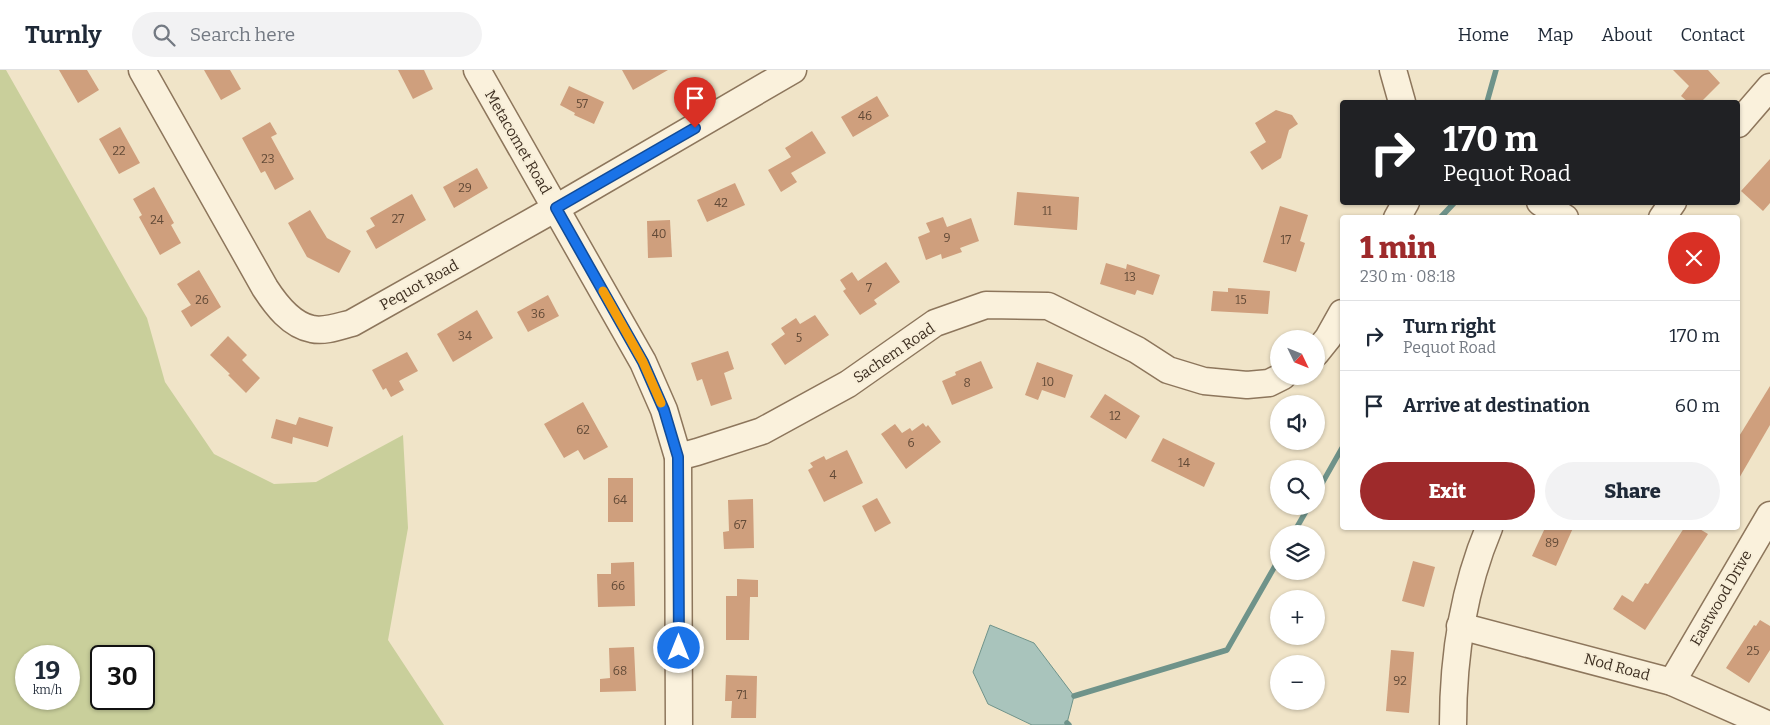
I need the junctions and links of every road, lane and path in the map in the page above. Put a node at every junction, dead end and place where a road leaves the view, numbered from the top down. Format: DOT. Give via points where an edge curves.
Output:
graph roads {
  1 [pos="142,70"];
  2 [pos="477,70"];
  3 [pos="793,70"];
  4 [pos="1392,70"];
  5 [pos="1770,87"];
  6 [pos="1401,100"];
  7 [pos="1740,122"];
  8 [pos="1545,205"];
  9 [pos="556,208"];
  10 [pos="1560,215"];
  11 [pos="1340,317"];
  12 [pos="1325,342"];
  13 [pos="1270,382"];
  14 [pos="678,457"];
  15 [pos="1770,515"];
  16 [pos="1488,530"];
  17 [pos="1460,626"];
  18 [pos="1672,682"];
  19 [pos="679,725"];
  20 [pos="1452,725"];
  21 [pos="1769,725"];
  1 -- 9 [label="street, Pequot Road" via="278,308 294,321 312,329 352,323"];
  2 -- 9 [label="street, Metacomet Road"];
  3 -- 9 [label="street, Pequot Road"];
  4 -- 6 [label="street"];
  5 -- 7 [label="street"];
  8 -- 10 [label="street"];
  9 -- 14 [label="street, Metacomet Road" via="643,362 664,410"];
  11 -- 12 [label="street"];
  13 -- 14 [label="street, Sachem Road" via="1247,385 1204,380 1168,370 1136,350 1048,306 986,305 935,323 848,384 762,430"];
  14 -- 19 [label="street, Metacomet Road"];
  15 -- 18 [label="street, Eastwood Drive"];
  16 -- 17 [label="street"];
  17 -- 18 [label="street, Nod Road"];
  17 -- 20 [label="street"];
  18 -- 21 [label="street, Nod Road"];
}
